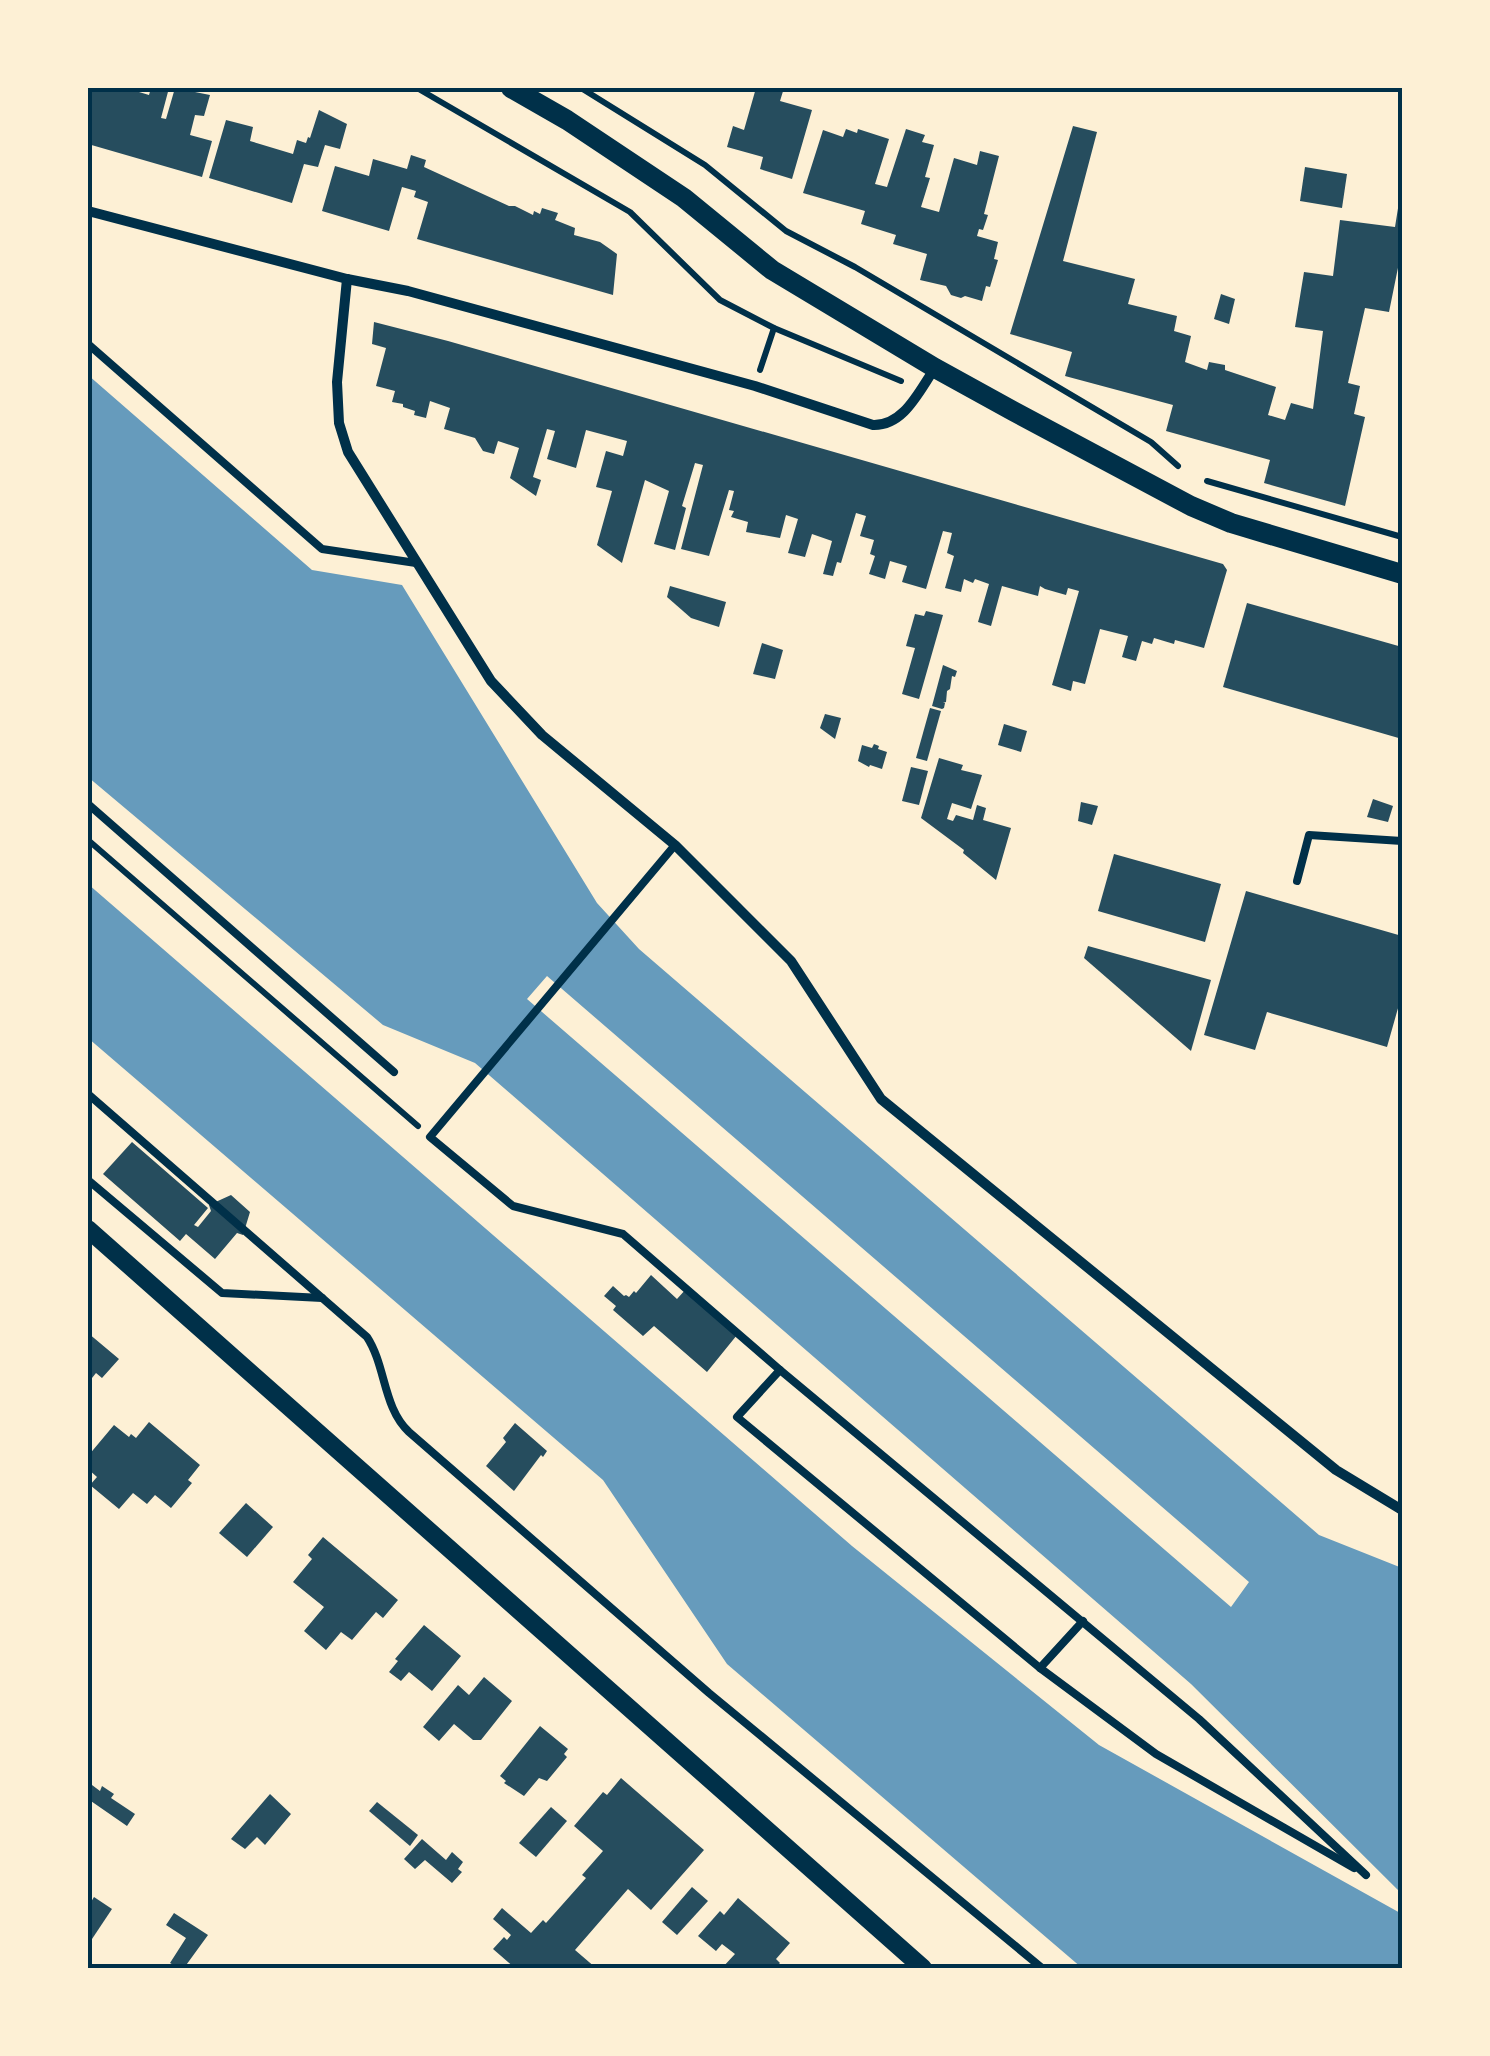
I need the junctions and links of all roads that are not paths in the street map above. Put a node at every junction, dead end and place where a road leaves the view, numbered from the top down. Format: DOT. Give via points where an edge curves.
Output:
graph roads {
  1 [pos="511,88"];
  2 [pos="88,211"];
  3 [pos="347,279"];
  4 [pos="88,344"];
  5 [pos="935,368"];
  6 [pos="416,563"];
  7 [pos="1402,574"];
  8 [pos="88,804"];
  9 [pos="1402,842"];
  10 [pos="675,845"];
  11 [pos="1297,881"];
  12 [pos="394,1072"];
  13 [pos="88,1094"];
  14 [pos="88,1180"];
  15 [pos="88,1230"];
  16 [pos="322,1298"];
  17 [pos="780,1370"];
  18 [pos="1402,1510"];
  19 [pos="1083,1621"];
  20 [pos="1040,1668"];
  21 [pos="923,1968"];
  22 [pos="1042,1968"];
  1 -- 5 [label="main road" via="684,198 772,270"];
  2 -- 3 [label="street"];
  3 -- 5 [label="street" via="755,386 872,425 903,414"];
  3 -- 6 [label="street" via="339,423 348,452"];
  4 -- 6 [label="lane" via="322,548"];
  5 -- 7 [label="main road" via="1218,518"];
  6 -- 10 [label="street" via="491,681 542,734"];
  8 -- 12 [label="lane"];
  9 -- 11 [label="lane" via="1309,834"];
  10 -- 17 [label="lane" via="430,1137 513,1206 623,1234"];
  10 -- 18 [label="street" via="791,962 881,1099 1336,1470"];
  13 -- 16 [label="lane"];
  14 -- 16 [label="lane" via="222,1293"];
  15 -- 21 [label="street"];
  16 -- 22 [label="lane" via="373,1346 400,1424 709,1694"];
  17 -- 19 [label="lane"];
  17 -- 20 [label="lane" via="736,1418"];
  19 -- 20 [label="lane"];
  19 -- 20 [label="lane" via="1366,1874 1156,1754"];
}
